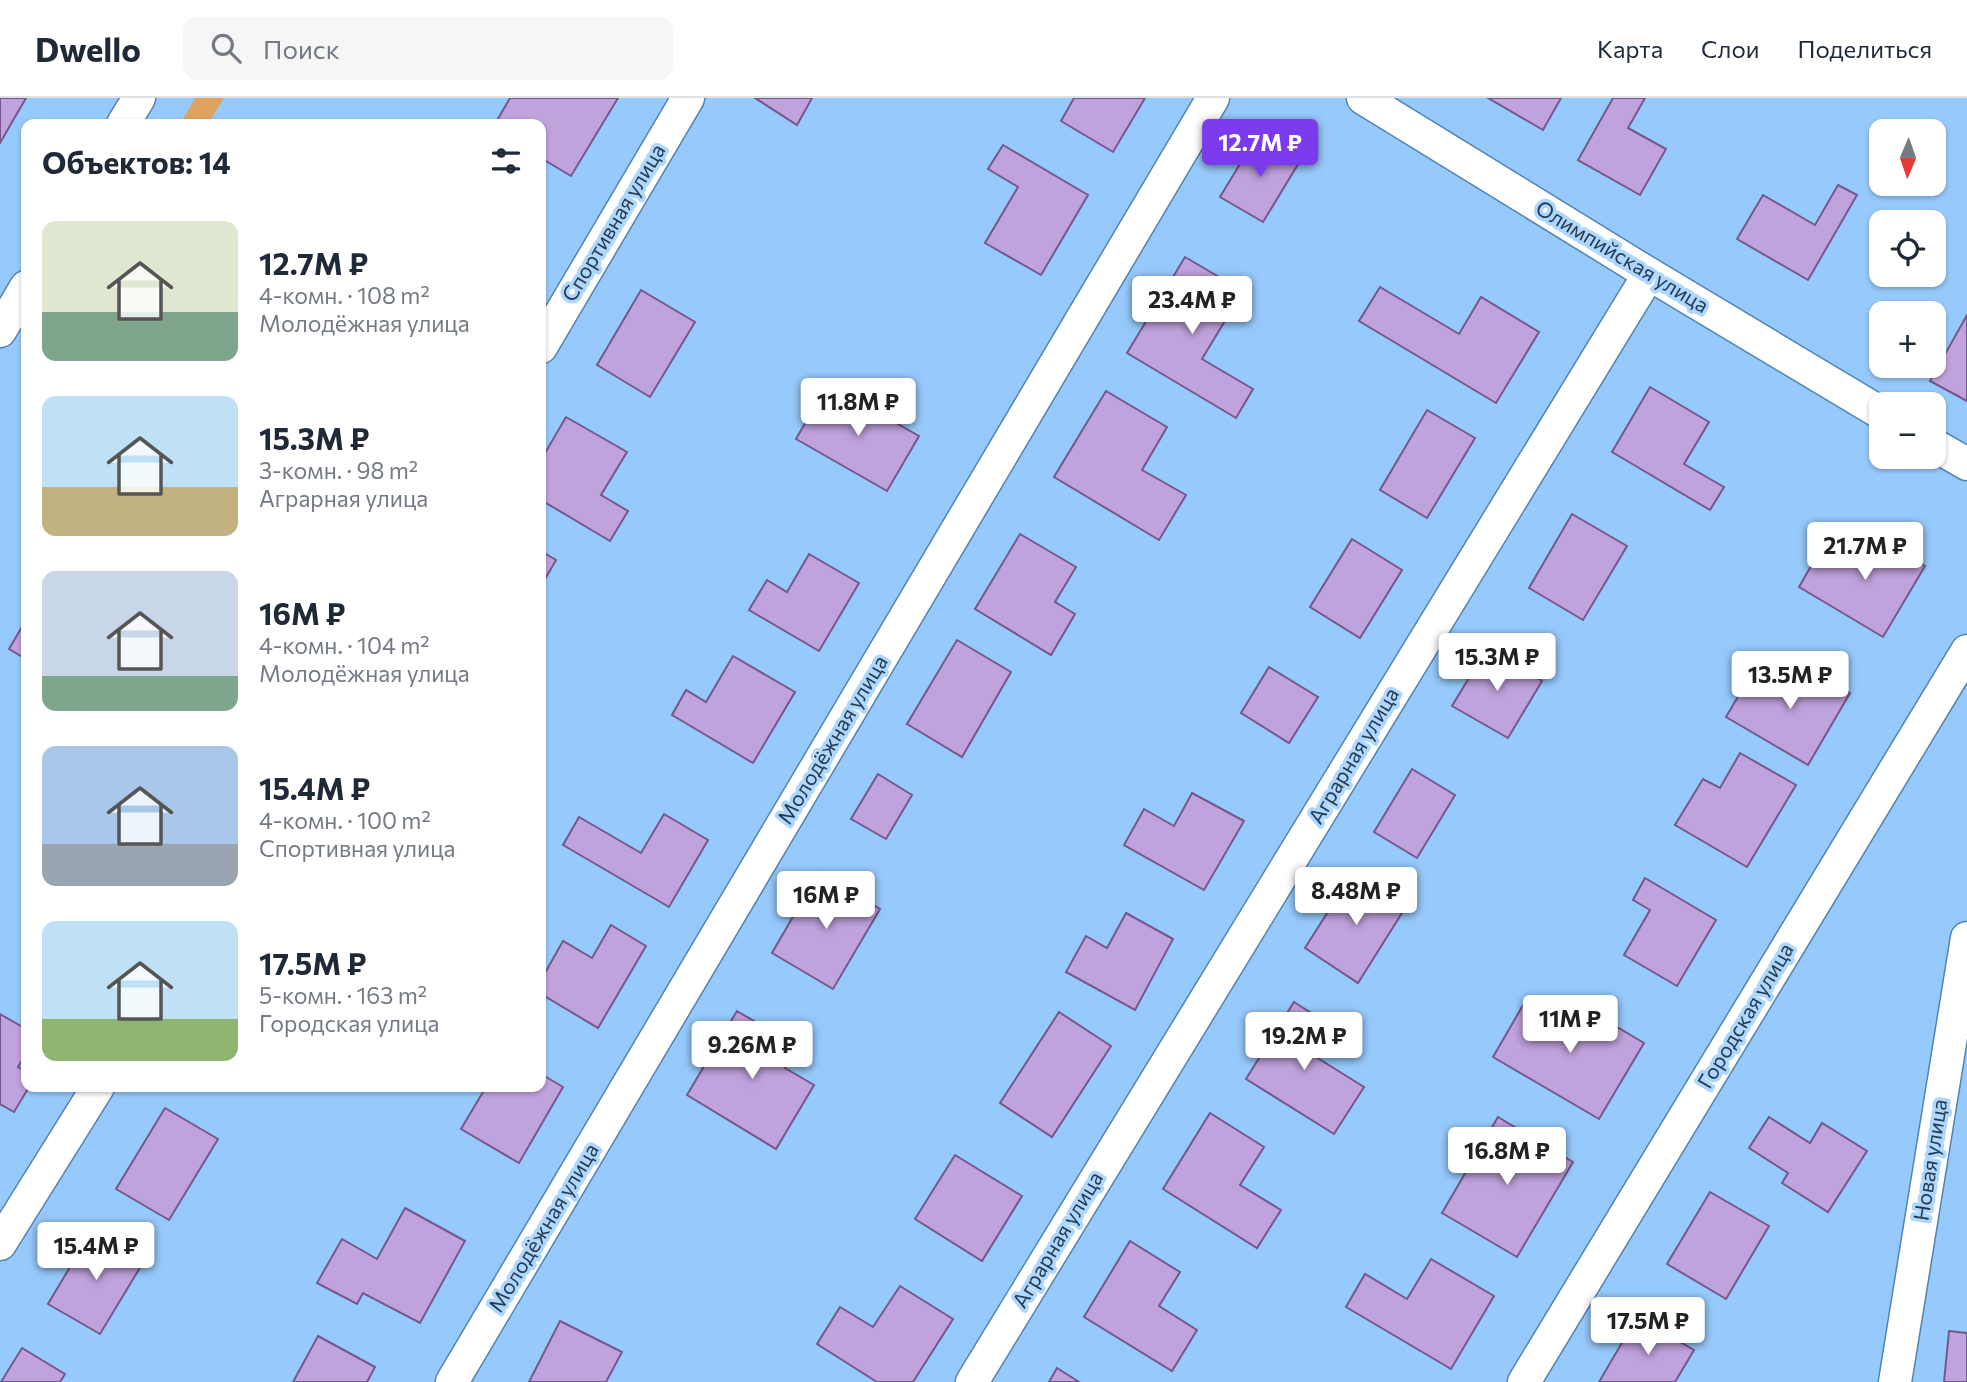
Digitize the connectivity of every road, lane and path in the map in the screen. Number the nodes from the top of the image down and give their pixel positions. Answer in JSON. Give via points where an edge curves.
{"nodes":[{"id":1,"x":139,"y":98,"type":"edge"},
{"id":2,"x":688,"y":98,"type":"edge"},
{"id":3,"x":1213,"y":98,"type":"edge"},
{"id":4,"x":1363,"y":98,"type":"edge"},
{"id":5,"x":126,"y":119,"type":"edge"},
{"id":6,"x":1649,"y":274,"type":"junction"},
{"id":7,"x":21,"y":295,"type":"edge"},
{"id":8,"x":0,"y":331,"type":"edge"},
{"id":9,"x":546,"y":339,"type":"edge"},
{"id":10,"x":1869,"y":406,"type":"edge"},
{"id":11,"x":1946,"y":452,"type":"edge"},
{"id":12,"x":1967,"y":464,"type":"edge"},
{"id":13,"x":1967,"y":651,"type":"edge"},
{"id":14,"x":1967,"y":938,"type":"edge"},
{"id":15,"x":95,"y":1092,"type":"edge"},
{"id":16,"x":0,"y":1244,"type":"edge"},
{"id":17,"x":452,"y":1382,"type":"edge"},
{"id":18,"x":972,"y":1382,"type":"edge"},
{"id":19,"x":1524,"y":1382,"type":"edge"},
{"id":20,"x":1895,"y":1382,"type":"edge"}],
"edges":[{"from":1,"to":5,"type":"street"},
{"from":2,"to":9,"type":"street","name":"Спортивная улица"},
{"from":3,"to":17,"type":"street","name":"Молодёжная улица"},
{"from":4,"to":6,"type":"street","name":"Олимпийская улица"},
{"from":6,"to":10,"type":"street","name":"Олимпийская улица"},
{"from":6,"to":18,"type":"street","name":"Аграрная улица"},
{"from":7,"to":8,"type":"street"},
{"from":11,"to":12,"type":"street"},
{"from":13,"to":19,"type":"street","name":"Городская улица"},
{"from":14,"to":20,"type":"street","name":"Новая улица"},
{"from":15,"to":16,"type":"street"}]}
